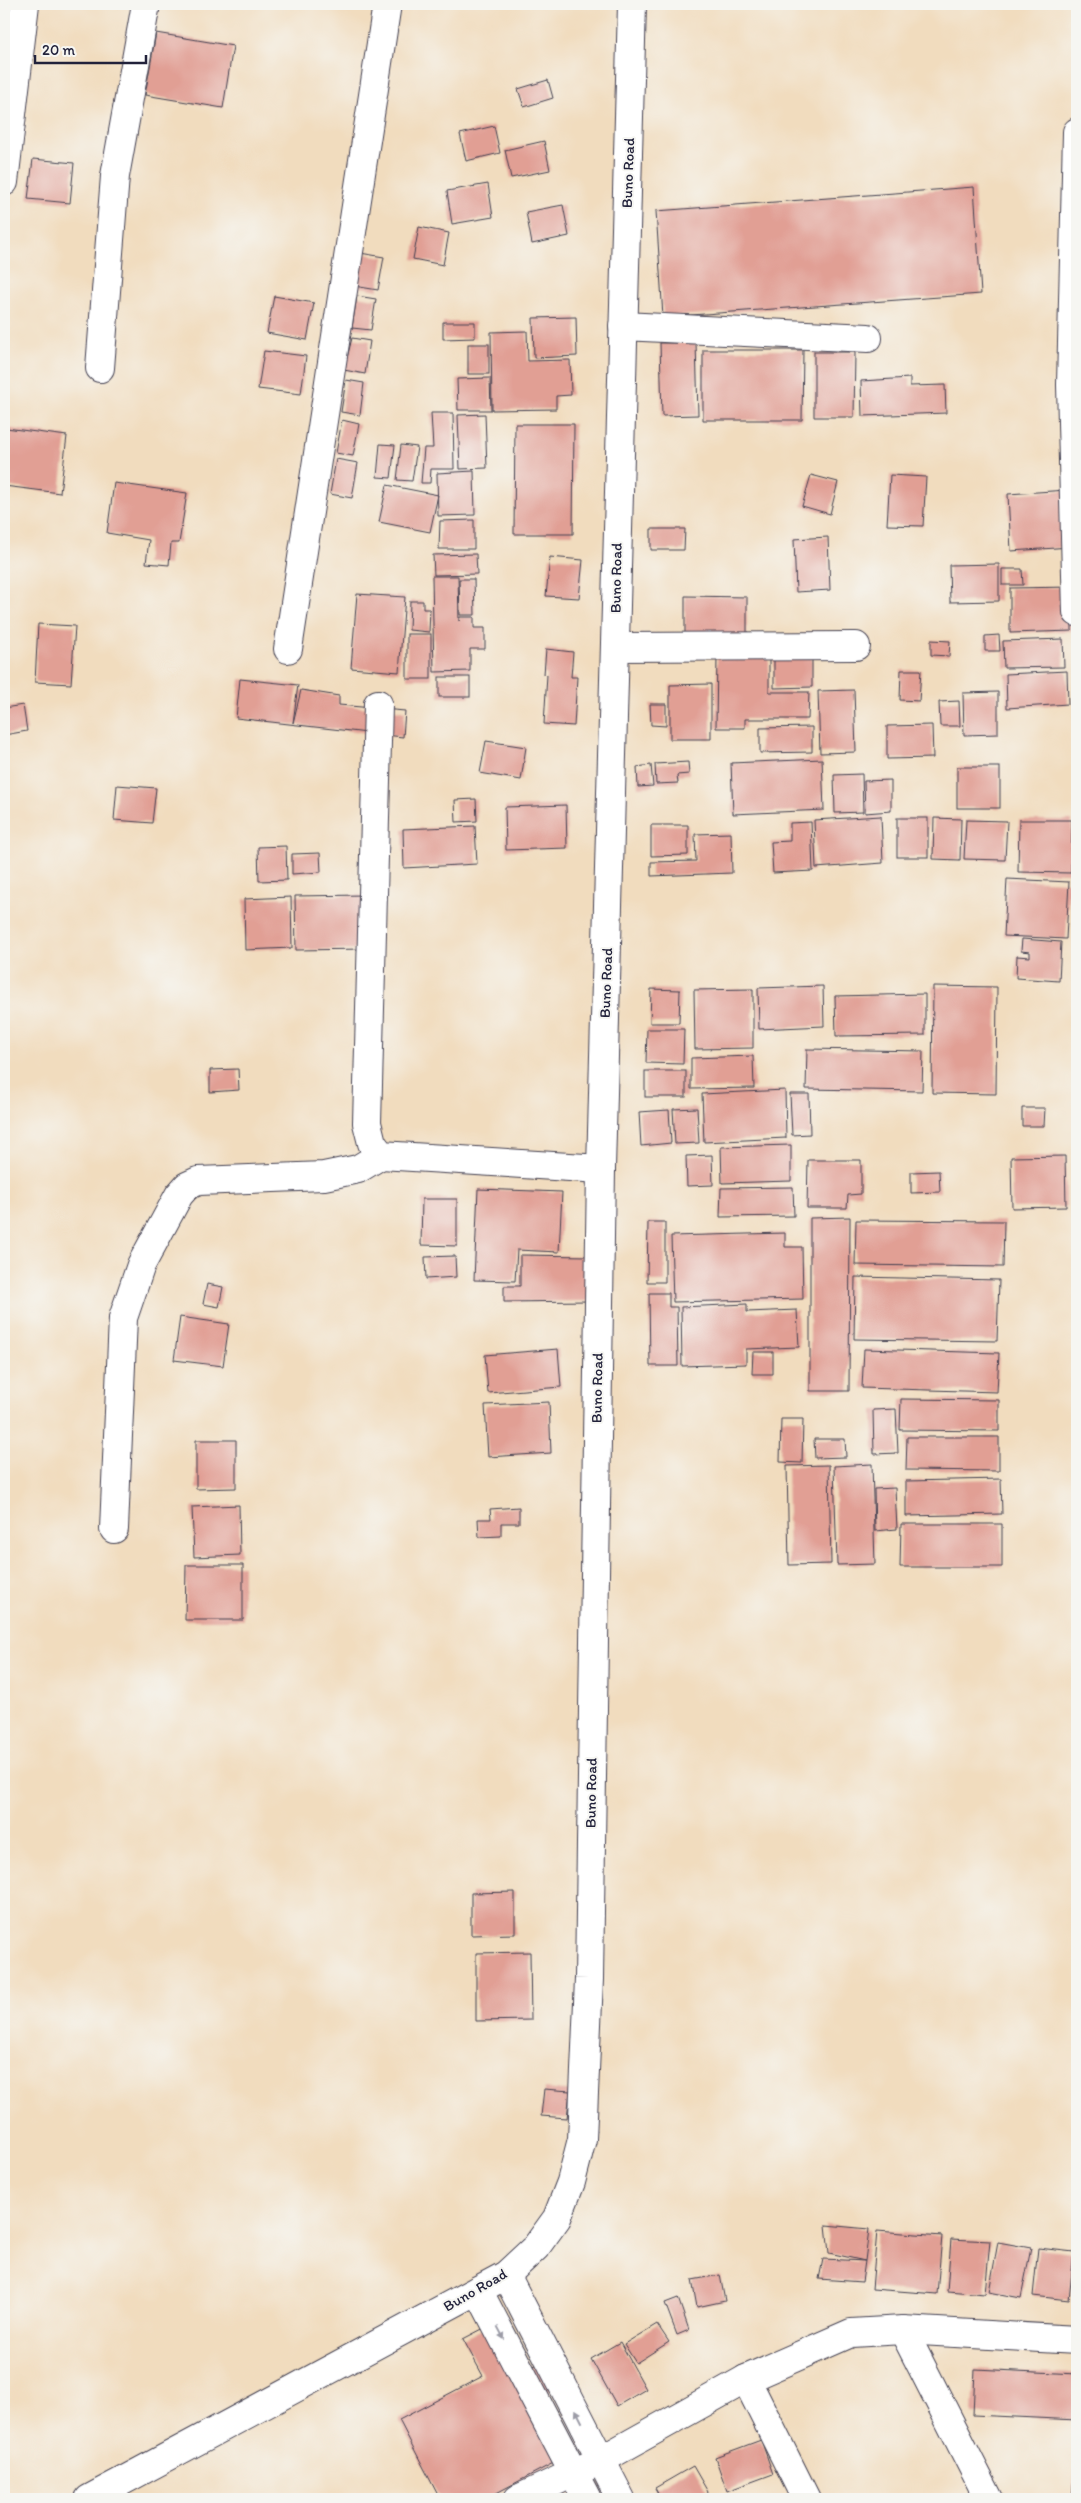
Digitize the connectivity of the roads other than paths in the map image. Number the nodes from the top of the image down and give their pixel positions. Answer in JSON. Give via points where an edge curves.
{"nodes":[{"id":1,"x":25,"y":4,"type":"edge"},
{"id":2,"x":146,"y":4,"type":"edge"},
{"id":3,"x":387,"y":4,"type":"edge"},
{"id":4,"x":632,"y":4,"type":"edge"},
{"id":5,"x":1077,"y":132,"type":"edge"},
{"id":6,"x":4,"y":182,"type":"edge"},
{"id":7,"x":623,"y":326,"type":"junction"},
{"id":8,"x":868,"y":338,"type":"dead end"},
{"id":9,"x":100,"y":368,"type":"dead end"},
{"id":10,"x":1077,"y":612,"type":"edge"},
{"id":11,"x":856,"y":646,"type":"dead end"},
{"id":12,"x":615,"y":647,"type":"junction"},
{"id":13,"x":288,"y":649,"type":"dead end"},
{"id":14,"x":378,"y":704,"type":"dead end"},
{"id":15,"x":380,"y":1155,"type":"junction"},
{"id":16,"x":601,"y":1169,"type":"junction"},
{"id":17,"x":114,"y":1529,"type":"dead end"},
{"id":18,"x":506,"y":2275,"type":"junction"},
{"id":19,"x":478,"y":2290,"type":"junction"},
{"id":20,"x":903,"y":2330,"type":"junction"},
{"id":21,"x":1077,"y":2340,"type":"edge"},
{"id":22,"x":746,"y":2379,"type":"junction"},
{"id":23,"x":601,"y":2460,"type":"junction"},
{"id":24,"x":574,"y":2473,"type":"junction"},
{"id":25,"x":89,"y":2499,"type":"edge"},
{"id":26,"x":518,"y":2499,"type":"edge"},
{"id":27,"x":587,"y":2499,"type":"edge"},
{"id":28,"x":620,"y":2499,"type":"edge"},
{"id":29,"x":806,"y":2499,"type":"edge"},
{"id":30,"x":989,"y":2499,"type":"edge"}],
"edges":[{"from":1,"to":6,"type":"street"},
{"from":2,"to":9,"type":"street","via":[[115,176]]},
{"from":3,"to":13,"type":"street"},
{"from":4,"to":7,"type":"street","name":"Buno Road"},
{"from":5,"to":10,"type":"street","via":[[1071,385]]},
{"from":7,"to":8,"type":"street"},
{"from":7,"to":12,"type":"street","name":"Buno Road"},
{"from":11,"to":12,"type":"street"},
{"from":12,"to":16,"type":"street","name":"Buno Road"},
{"from":14,"to":15,"type":"street","via":[[367,1123],[372,1143]]},
{"from":15,"to":16,"type":"street"},
{"from":15,"to":17,"type":"street","via":[[358,1169],[324,1176],[198,1181],[179,1195],[141,1265],[123,1318]]},
{"from":16,"to":18,"type":"street","name":"Buno Road","via":[[589,1969],[582,2139],[571,2182],[556,2218],[536,2246]]},
{"from":18,"to":19,"type":"street","name":"Buno Road"},
{"from":23,"to":18,"type":"street","one_way":true},
{"from":19,"to":24,"type":"street","one_way":true},
{"from":19,"to":25,"type":"street","name":"Buno Road"},
{"from":20,"to":21,"type":"street"},
{"from":20,"to":22,"type":"street","via":[[851,2333]]},
{"from":20,"to":30,"type":"street"},
{"from":22,"to":23,"type":"street"},
{"from":22,"to":29,"type":"street"},
{"from":23,"to":24,"type":"street"},
{"from":23,"to":28,"type":"street"},
{"from":24,"to":26,"type":"street"},
{"from":24,"to":27,"type":"street"}]}
